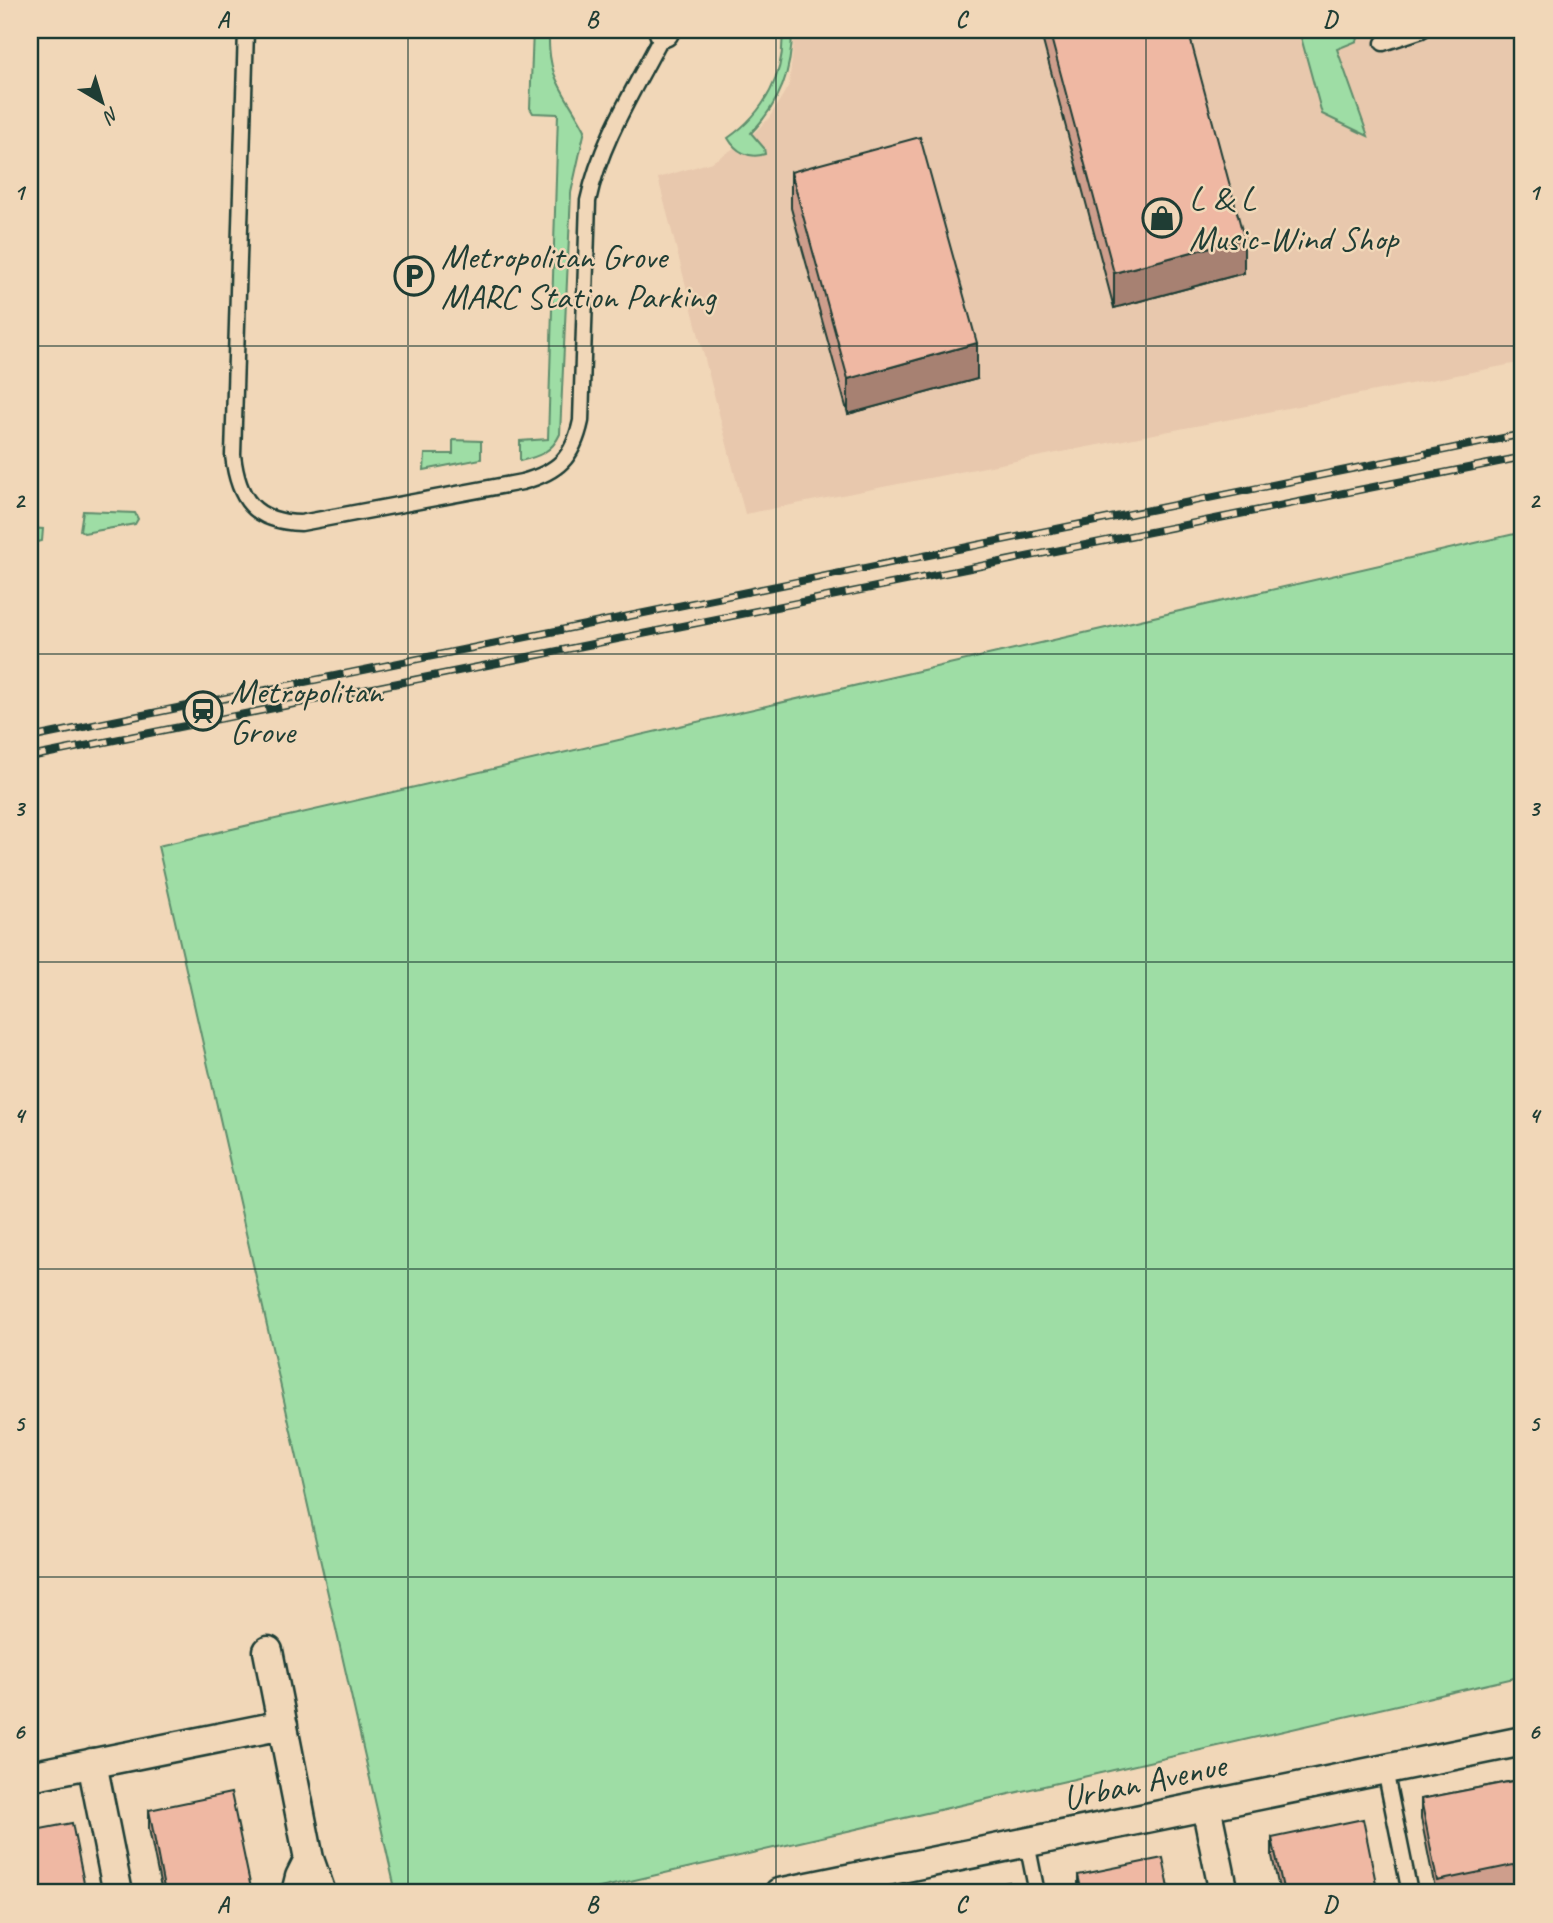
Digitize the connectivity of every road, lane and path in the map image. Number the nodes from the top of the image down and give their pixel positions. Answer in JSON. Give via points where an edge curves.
{"nodes":[{"id":1,"x":246,"y":30,"type":"edge"},
{"id":2,"x":1422,"y":30,"type":"edge"},
{"id":3,"x":664,"y":31,"type":"edge"},
{"id":4,"x":1383,"y":43,"type":"dead end"},
{"id":5,"x":268,"y":1651,"type":"dead end"},
{"id":6,"x":283,"y":1725,"type":"junction"},
{"id":7,"x":1523,"y":1741,"type":"edge"},
{"id":8,"x":92,"y":1763,"type":"junction"},
{"id":9,"x":1385,"y":1770,"type":"junction"},
{"id":10,"x":30,"y":1776,"type":"edge"},
{"id":11,"x":1206,"y":1806,"type":"junction"},
{"id":12,"x":1027,"y":1843,"type":"junction"},
{"id":13,"x":309,"y":1859,"type":"junction"},
{"id":14,"x":118,"y":1893,"type":"edge"},
{"id":15,"x":296,"y":1893,"type":"edge"},
{"id":16,"x":321,"y":1893,"type":"edge"},
{"id":17,"x":779,"y":1893,"type":"edge"},
{"id":18,"x":1037,"y":1893,"type":"edge"},
{"id":19,"x":1224,"y":1893,"type":"edge"},
{"id":20,"x":1410,"y":1893,"type":"edge"}],
"edges":[{"from":1,"to":3,"type":"lane","via":[[233,455],[243,494],[255,510],[283,523],[523,482],[559,466],[570,452],[581,421],[588,201],[594,173]]},
{"from":2,"to":4,"type":"lane"},
{"from":5,"to":6,"type":"street"},
{"from":6,"to":8,"type":"street"},
{"from":6,"to":13,"type":"street"},
{"from":7,"to":9,"type":"street","name":"Urban Avenue"},
{"from":8,"to":10,"type":"street"},
{"from":8,"to":14,"type":"street"},
{"from":9,"to":11,"type":"street","name":"Urban Avenue"},
{"from":9,"to":20,"type":"lane"},
{"from":11,"to":12,"type":"street","name":"Urban Avenue"},
{"from":11,"to":19,"type":"street"},
{"from":12,"to":17,"type":"street","name":"Urban Avenue"},
{"from":12,"to":18,"type":"lane"},
{"from":13,"to":15,"type":"street"},
{"from":13,"to":16,"type":"street"}]}
